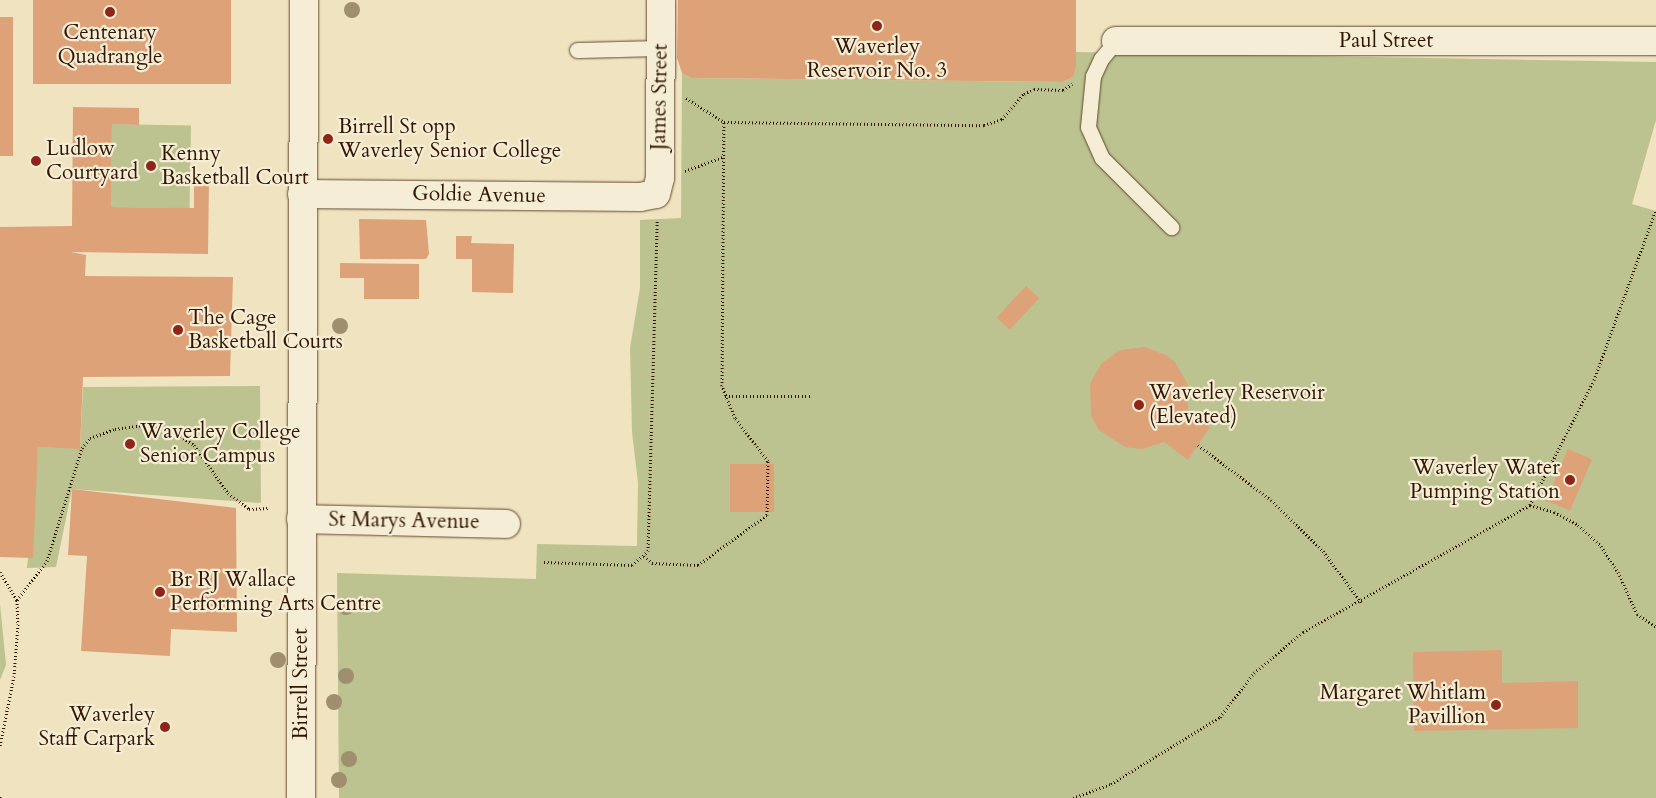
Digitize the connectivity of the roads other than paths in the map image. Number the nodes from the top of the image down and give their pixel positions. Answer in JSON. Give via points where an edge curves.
{"nodes":[{"id":1,"x":304,"y":0,"type":"edge"},
{"id":2,"x":661,"y":0,"type":"edge"},
{"id":3,"x":1656,"y":41,"type":"edge"},
{"id":4,"x":661,"y":48,"type":"junction"},
{"id":5,"x":577,"y":50,"type":"dead end"},
{"id":6,"x":1108,"y":50,"type":"joint"},
{"id":7,"x":302,"y":194,"type":"junction"},
{"id":8,"x":656,"y":207,"type":"joint"},
{"id":9,"x":1171,"y":227,"type":"dead end"},
{"id":10,"x":301,"y":519,"type":"junction"},
{"id":11,"x":506,"y":524,"type":"dead end"},
{"id":12,"x":302,"y":798,"type":"edge"}],
"edges":[{"from":1,"to":7,"type":"street","name":"Birrell Street"},
{"from":2,"to":4,"type":"street","name":"James Street"},
{"from":3,"to":6,"type":"street","name":"Paul Street"},
{"from":4,"to":5,"type":"lane"},
{"from":4,"to":8,"type":"street","name":"James Street","via":[[660,178]]},
{"from":6,"to":9,"type":"lane","via":[[1092,76],[1088,127],[1102,158]]},
{"from":7,"to":8,"type":"street","name":"Goldie Avenue","via":[[640,197]]},
{"from":7,"to":10,"type":"street","name":"Birrell Street"},
{"from":10,"to":11,"type":"street","name":"St Marys Avenue"},
{"from":10,"to":12,"type":"street","name":"Birrell Street"}]}
